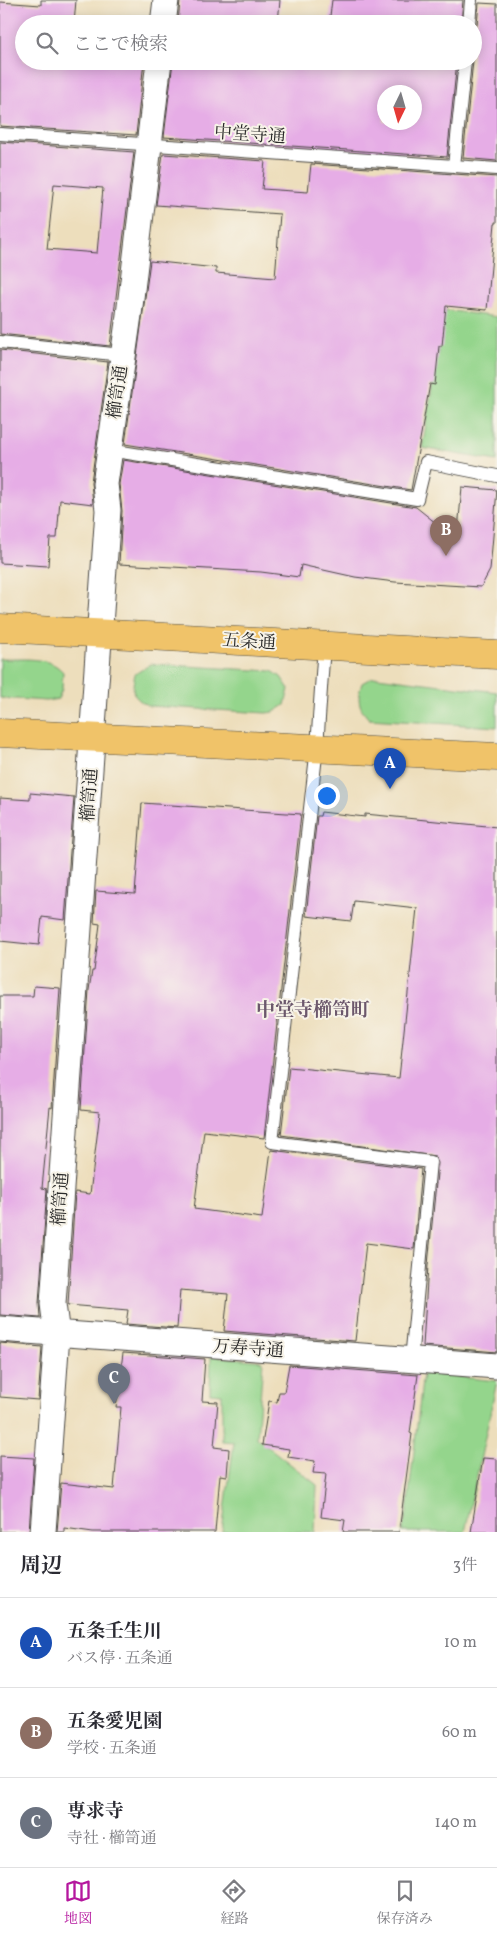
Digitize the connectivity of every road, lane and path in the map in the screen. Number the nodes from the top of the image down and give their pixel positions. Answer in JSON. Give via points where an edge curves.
{"nodes":[{"id":1,"x":166,"y":0,"type":"edge"},
{"id":2,"x":471,"y":0,"type":"edge"},
{"id":3,"x":164,"y":15,"type":"edge"},
{"id":4,"x":470,"y":15,"type":"edge"},
{"id":5,"x":158,"y":70,"type":"edge"},
{"id":6,"x":464,"y":70,"type":"edge"},
{"id":7,"x":0,"y":134,"type":"edge"},
{"id":8,"x":149,"y":145,"type":"junction"},
{"id":9,"x":454,"y":166,"type":"junction"},
{"id":10,"x":497,"y":169,"type":"edge"},
{"id":11,"x":0,"y":342,"type":"edge"},
{"id":12,"x":122,"y":355,"type":"junction"},
{"id":13,"x":109,"y":450,"type":"junction"},
{"id":14,"x":497,"y":476,"type":"edge"},
{"id":15,"x":0,"y":628,"type":"edge"},
{"id":16,"x":100,"y":632,"type":"junction"},
{"id":17,"x":324,"y":645,"type":"junction"},
{"id":18,"x":497,"y":655,"type":"edge"},
{"id":19,"x":0,"y":733,"type":"edge"},
{"id":20,"x":93,"y":737,"type":"junction"},
{"id":21,"x":316,"y":747,"type":"junction"},
{"id":22,"x":497,"y":757,"type":"edge"},
{"id":23,"x":0,"y":1329,"type":"edge"},
{"id":24,"x":56,"y":1335,"type":"junction"},
{"id":25,"x":411,"y":1360,"type":"junction"},
{"id":26,"x":497,"y":1366,"type":"edge"},
{"id":27,"x":43,"y":1532,"type":"edge"}],
"edges":[{"from":1,"to":3,"type":"street"},
{"from":2,"to":4,"type":"lane"},
{"from":5,"to":8,"type":"street","name":"櫛笥通"},
{"from":6,"to":9,"type":"lane"},
{"from":7,"to":8,"type":"lane","name":"中堂寺通"},
{"from":8,"to":9,"type":"lane","name":"中堂寺通"},
{"from":8,"to":12,"type":"street","name":"櫛笥通"},
{"from":9,"to":10,"type":"lane","name":"中堂寺通"},
{"from":11,"to":12,"type":"lane"},
{"from":12,"to":13,"type":"street","name":"櫛笥通"},
{"from":13,"to":14,"type":"lane","via":[[418,499],[426,462]]},
{"from":13,"to":16,"type":"street","name":"櫛笥通"},
{"from":15,"to":16,"type":"highway","name":"五条通"},
{"from":16,"to":17,"type":"highway","name":"五条通"},
{"from":16,"to":20,"type":"street","name":"櫛笥通"},
{"from":17,"to":18,"type":"highway","name":"五条通"},
{"from":17,"to":21,"type":"lane"},
{"from":19,"to":20,"type":"highway"},
{"from":20,"to":21,"type":"highway"},
{"from":20,"to":24,"type":"street","name":"櫛笥通","via":[[52,1304]]},
{"from":21,"to":22,"type":"highway"},
{"from":21,"to":25,"type":"lane","via":[[272,1142],[430,1162]]},
{"from":23,"to":24,"type":"street","name":"万寿寺通"},
{"from":24,"to":25,"type":"street","name":"万寿寺通"},
{"from":24,"to":27,"type":"street","name":"櫛笥通"},
{"from":25,"to":26,"type":"street","name":"万寿寺通"}]}
